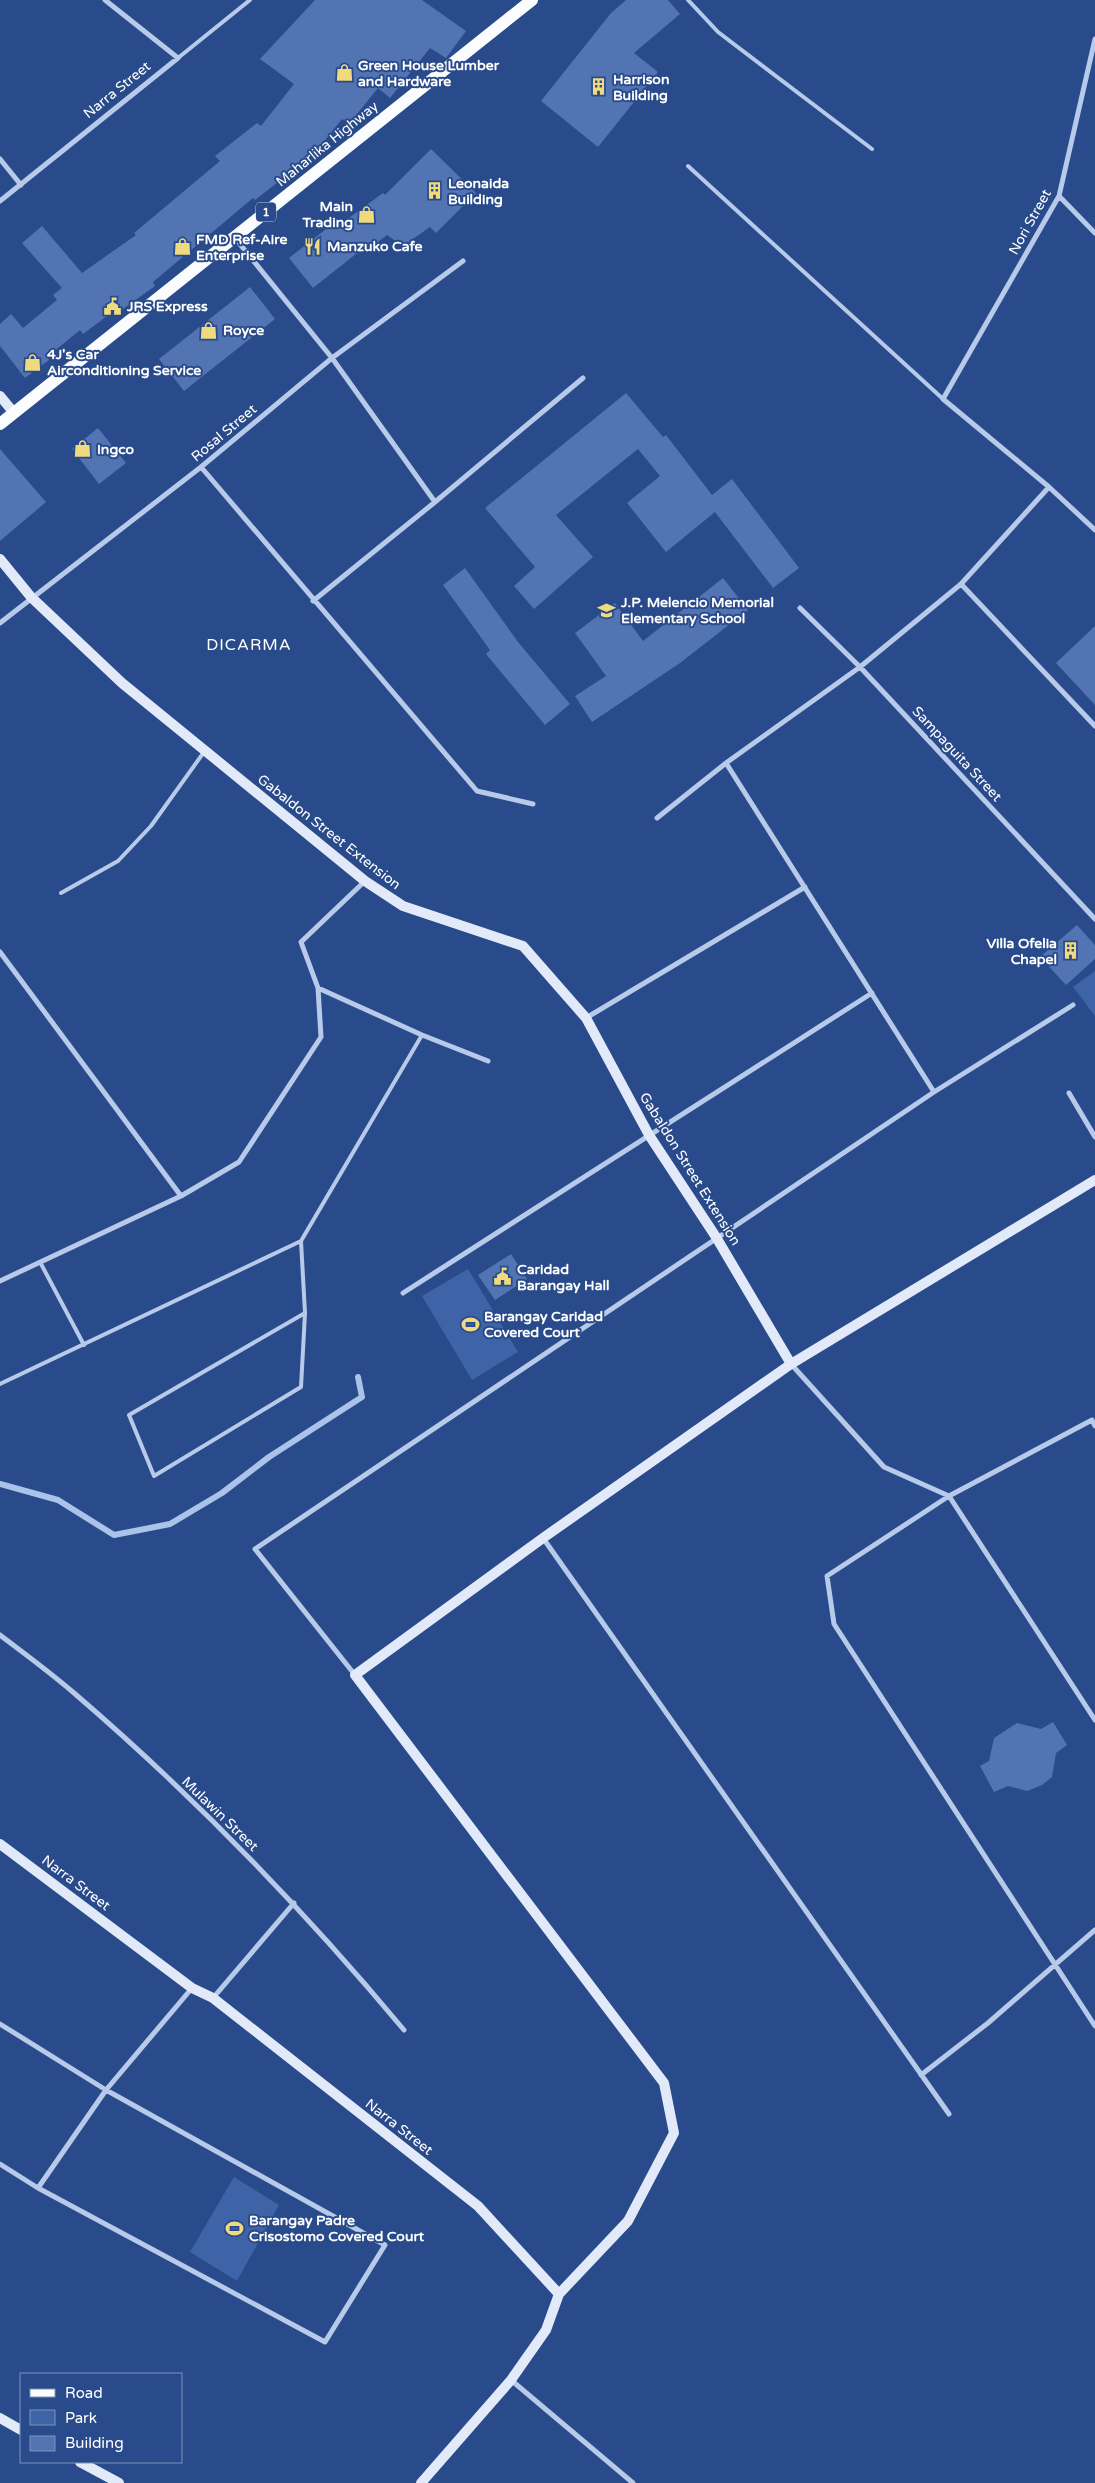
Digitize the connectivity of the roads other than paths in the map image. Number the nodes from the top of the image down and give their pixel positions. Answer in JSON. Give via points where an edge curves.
{"nodes":[{"id":1,"x":105,"y":0,"type":"edge"},
{"id":2,"x":250,"y":0,"type":"edge"},
{"id":3,"x":688,"y":0,"type":"edge"},
{"id":4,"x":530,"y":1,"type":"edge"},
{"id":5,"x":1095,"y":39,"type":"edge"},
{"id":6,"x":178,"y":58,"type":"junction"},
{"id":7,"x":872,"y":149,"type":"dead end"},
{"id":8,"x":0,"y":159,"type":"edge"},
{"id":9,"x":688,"y":166,"type":"dead end"},
{"id":10,"x":21,"y":185,"type":"junction"},
{"id":11,"x":1059,"y":196,"type":"junction"},
{"id":12,"x":0,"y":200,"type":"edge"},
{"id":13,"x":1095,"y":233,"type":"edge"},
{"id":14,"x":234,"y":237,"type":"junction"},
{"id":15,"x":463,"y":261,"type":"dead end"},
{"id":16,"x":332,"y":358,"type":"junction"},
{"id":17,"x":583,"y":378,"type":"dead end"},
{"id":18,"x":0,"y":396,"type":"edge"},
{"id":19,"x":942,"y":399,"type":"junction"},
{"id":20,"x":14,"y":413,"type":"junction"},
{"id":21,"x":0,"y":424,"type":"edge"},
{"id":22,"x":201,"y":467,"type":"junction"},
{"id":23,"x":1049,"y":487,"type":"junction"},
{"id":24,"x":435,"y":502,"type":"junction"},
{"id":25,"x":1095,"y":530,"type":"edge"},
{"id":26,"x":0,"y":559,"type":"edge"},
{"id":27,"x":961,"y":584,"type":"junction"},
{"id":28,"x":31,"y":597,"type":"junction"},
{"id":29,"x":313,"y":600,"type":"junction"},
{"id":30,"x":800,"y":608,"type":"dead end"},
{"id":31,"x":0,"y":623,"type":"edge"},
{"id":32,"x":860,"y":667,"type":"junction"},
{"id":33,"x":1095,"y":726,"type":"edge"},
{"id":34,"x":205,"y":750,"type":"junction"},
{"id":35,"x":726,"y":763,"type":"junction"},
{"id":36,"x":533,"y":804,"type":"dead end"},
{"id":37,"x":657,"y":818,"type":"dead end"},
{"id":38,"x":365,"y":881,"type":"junction"},
{"id":39,"x":805,"y":887,"type":"junction"},
{"id":40,"x":61,"y":893,"type":"dead end"},
{"id":41,"x":1095,"y":919,"type":"edge"},
{"id":42,"x":0,"y":952,"type":"edge"},
{"id":43,"x":318,"y":988,"type":"junction"},
{"id":44,"x":872,"y":993,"type":"junction"},
{"id":45,"x":1073,"y":1004,"type":"dead end"},
{"id":46,"x":586,"y":1018,"type":"junction"},
{"id":47,"x":422,"y":1035,"type":"junction"},
{"id":48,"x":488,"y":1060,"type":"dead end"},
{"id":49,"x":934,"y":1092,"type":"junction"},
{"id":50,"x":1069,"y":1093,"type":"dead end"},
{"id":51,"x":649,"y":1135,"type":"junction"},
{"id":52,"x":1095,"y":1137,"type":"edge"},
{"id":53,"x":1095,"y":1180,"type":"edge"},
{"id":54,"x":180,"y":1196,"type":"junction"},
{"id":55,"x":716,"y":1237,"type":"junction"},
{"id":56,"x":301,"y":1241,"type":"junction"},
{"id":57,"x":40,"y":1262,"type":"junction"},
{"id":58,"x":0,"y":1281,"type":"edge"},
{"id":59,"x":403,"y":1293,"type":"dead end"},
{"id":60,"x":305,"y":1313,"type":"junction"},
{"id":61,"x":84,"y":1345,"type":"junction"},
{"id":62,"x":791,"y":1364,"type":"junction"},
{"id":63,"x":0,"y":1384,"type":"edge"},
{"id":64,"x":1095,"y":1426,"type":"edge"},
{"id":65,"x":949,"y":1496,"type":"junction"},
{"id":66,"x":543,"y":1538,"type":"junction"},
{"id":67,"x":0,"y":1635,"type":"edge"},
{"id":68,"x":355,"y":1675,"type":"junction"},
{"id":69,"x":1095,"y":1720,"type":"edge"},
{"id":70,"x":0,"y":1844,"type":"edge"},
{"id":71,"x":294,"y":1903,"type":"junction"},
{"id":72,"x":1095,"y":1930,"type":"edge"},
{"id":73,"x":1056,"y":1966,"type":"junction"},
{"id":74,"x":192,"y":1988,"type":"junction"},
{"id":75,"x":213,"y":1998,"type":"junction"},
{"id":76,"x":0,"y":2024,"type":"edge"},
{"id":77,"x":1095,"y":2026,"type":"edge"},
{"id":78,"x":404,"y":2030,"type":"dead end"},
{"id":79,"x":921,"y":2075,"type":"junction"},
{"id":80,"x":106,"y":2090,"type":"junction"},
{"id":81,"x":949,"y":2114,"type":"dead end"},
{"id":82,"x":0,"y":2164,"type":"edge"},
{"id":83,"x":38,"y":2188,"type":"junction"},
{"id":84,"x":559,"y":2294,"type":"junction"},
{"id":85,"x":511,"y":2380,"type":"junction"},
{"id":86,"x":0,"y":2418,"type":"edge"},
{"id":87,"x":20,"y":2429,"type":"edge"},
{"id":88,"x":82,"y":2463,"type":"edge"},
{"id":89,"x":118,"y":2483,"type":"edge"},
{"id":90,"x":421,"y":2483,"type":"edge"},
{"id":91,"x":633,"y":2483,"type":"edge"}],
"edges":[{"from":1,"to":6,"type":"street"},
{"from":2,"to":6,"type":"lane","name":"Narra Street"},
{"from":3,"to":7,"type":"lane","via":[[718,32]]},
{"from":4,"to":14,"type":"main road","name":"Maharlika Highway","number":"1"},
{"from":5,"to":11,"type":"street","name":"Nori Street"},
{"from":6,"to":10,"type":"street","name":"Narra Street"},
{"from":8,"to":10,"type":"street"},
{"from":9,"to":19,"type":"lane"},
{"from":10,"to":12,"type":"street","name":"Narra Street"},
{"from":11,"to":13,"type":"street"},
{"from":11,"to":19,"type":"street","name":"Nori Street"},
{"from":14,"to":16,"type":"street"},
{"from":14,"to":20,"type":"main road","name":"Maharlika Highway","number":"1"},
{"from":15,"to":16,"type":"street","name":"Rosal Street"},
{"from":16,"to":22,"type":"street","name":"Rosal Street"},
{"from":16,"to":24,"type":"street"},
{"from":17,"to":24,"type":"street"},
{"from":18,"to":20,"type":"street"},
{"from":19,"to":23,"type":"street"},
{"from":20,"to":21,"type":"main road","name":"Maharlika Highway","number":"1"},
{"from":22,"to":28,"type":"street","name":"Rosal Street"},
{"from":22,"to":29,"type":"street"},
{"from":23,"to":25,"type":"street"},
{"from":23,"to":27,"type":"street"},
{"from":24,"to":29,"type":"street"},
{"from":26,"to":28,"type":"street","name":"Gabaldon Street Extension"},
{"from":27,"to":32,"type":"street"},
{"from":27,"to":33,"type":"street"},
{"from":28,"to":31,"type":"street","name":"Rosal Street"},
{"from":28,"to":34,"type":"street","name":"Gabaldon Street Extension","via":[[122,682]]},
{"from":29,"to":36,"type":"street","via":[[477,791]]},
{"from":30,"to":32,"type":"street","name":"Sampaguita Street"},
{"from":32,"to":35,"type":"street"},
{"from":32,"to":41,"type":"street","name":"Sampaguita Street"},
{"from":34,"to":38,"type":"street","name":"Gabaldon Street Extension"},
{"from":34,"to":40,"type":"lane","via":[[151,826],[118,861]]},
{"from":35,"to":37,"type":"street"},
{"from":35,"to":39,"type":"street"},
{"from":38,"to":43,"type":"street","via":[[301,942]]},
{"from":38,"to":46,"type":"street","name":"Gabaldon Street Extension","via":[[403,906],[523,946]]},
{"from":39,"to":44,"type":"street"},
{"from":39,"to":46,"type":"street"},
{"from":42,"to":54,"type":"street"},
{"from":43,"to":47,"type":"street"},
{"from":43,"to":54,"type":"street","via":[[321,1037],[284,1097],[239,1162]]},
{"from":44,"to":49,"type":"street"},
{"from":44,"to":51,"type":"street"},
{"from":45,"to":49,"type":"street"},
{"from":46,"to":51,"type":"street","name":"Gabaldon Street Extension"},
{"from":47,"to":48,"type":"street"},
{"from":47,"to":56,"type":"lane"},
{"from":49,"to":55,"type":"street"},
{"from":50,"to":52,"type":"street"},
{"from":51,"to":55,"type":"street","name":"Gabaldon Street Extension"},
{"from":51,"to":59,"type":"street"},
{"from":53,"to":62,"type":"street"},
{"from":54,"to":57,"type":"street"},
{"from":55,"to":62,"type":"street","name":"Gabaldon Street Extension"},
{"from":55,"to":68,"type":"street","via":[[255,1549]]},
{"from":56,"to":60,"type":"lane"},
{"from":56,"to":61,"type":"lane"},
{"from":57,"to":58,"type":"street"},
{"from":57,"to":61,"type":"lane"},
{"from":60,"to":60,"type":"lane","via":[[301,1387],[154,1476],[130,1415]]},
{"from":61,"to":63,"type":"lane"},
{"from":62,"to":65,"type":"street","via":[[884,1467]]},
{"from":62,"to":66,"type":"street"},
{"from":64,"to":65,"type":"street","via":[[1092,1420]]},
{"from":65,"to":69,"type":"street"},
{"from":65,"to":73,"type":"street","via":[[827,1576],[834,1624]]},
{"from":66,"to":68,"type":"street"},
{"from":66,"to":79,"type":"street"},
{"from":67,"to":71,"type":"street","name":"Mulawin Street","via":[[74,1692],[207,1814]]},
{"from":68,"to":84,"type":"street","via":[[664,2083],[674,2133],[628,2221]]},
{"from":70,"to":74,"type":"street","name":"Narra Street"},
{"from":71,"to":75,"type":"street"},
{"from":71,"to":78,"type":"street","name":"Mulawin Street"},
{"from":72,"to":73,"type":"street"},
{"from":73,"to":77,"type":"street"},
{"from":73,"to":79,"type":"street"},
{"from":74,"to":75,"type":"street","name":"Narra Street"},
{"from":74,"to":80,"type":"street"},
{"from":75,"to":84,"type":"street","name":"Narra Street","via":[[478,2206]]},
{"from":76,"to":80,"type":"street"},
{"from":79,"to":81,"type":"street"},
{"from":80,"to":83,"type":"street"},
{"from":80,"to":83,"type":"street","via":[[385,2245],[325,2342]]},
{"from":82,"to":83,"type":"street"},
{"from":84,"to":85,"type":"street","via":[[546,2330]]},
{"from":85,"to":90,"type":"street"},
{"from":85,"to":91,"type":"street"},
{"from":86,"to":87,"type":"street"},
{"from":88,"to":89,"type":"street"}]}
